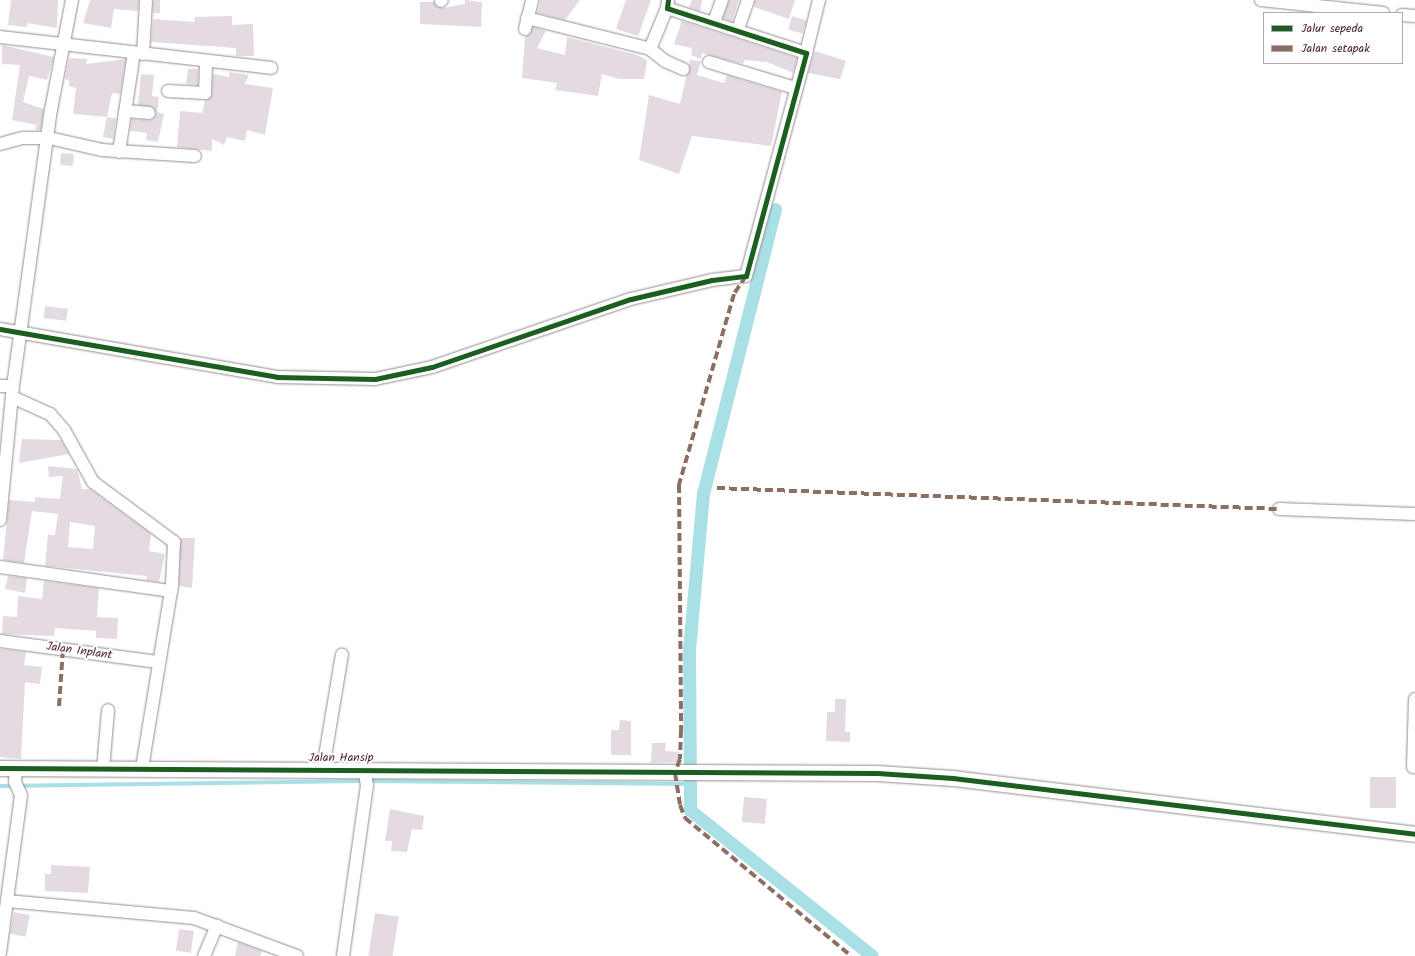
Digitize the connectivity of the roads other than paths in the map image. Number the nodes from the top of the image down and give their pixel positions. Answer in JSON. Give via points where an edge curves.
{"nodes":[{"id":1,"x":72,"y":0,"type":"edge"},
{"id":2,"x":532,"y":0,"type":"edge"},
{"id":3,"x":722,"y":0,"type":"edge"},
{"id":4,"x":748,"y":0,"type":"edge"},
{"id":5,"x":819,"y":0,"type":"edge"},
{"id":6,"x":1261,"y":0,"type":"edge"},
{"id":7,"x":146,"y":2,"type":"dead end"},
{"id":8,"x":667,"y":4,"type":"edge"},
{"id":9,"x":1374,"y":12,"type":"edge"},
{"id":10,"x":1403,"y":15,"type":"edge"},
{"id":11,"x":1415,"y":16,"type":"edge"},
{"id":12,"x":714,"y":22,"type":"junction"},
{"id":13,"x":738,"y":29,"type":"junction"},
{"id":14,"x":0,"y":37,"type":"edge"},
{"id":15,"x":64,"y":45,"type":"junction"},
{"id":16,"x":650,"y":49,"type":"junction"},
{"id":17,"x":806,"y":52,"type":"junction"},
{"id":18,"x":139,"y":53,"type":"junction"},
{"id":19,"x":206,"y":61,"type":"junction"},
{"id":20,"x":709,"y":62,"type":"dead end"},
{"id":21,"x":271,"y":68,"type":"dead end"},
{"id":22,"x":683,"y":69,"type":"dead end"},
{"id":23,"x":795,"y":88,"type":"junction"},
{"id":24,"x":168,"y":91,"type":"dead end"},
{"id":25,"x":126,"y":111,"type":"junction"},
{"id":26,"x":149,"y":113,"type":"dead end"},
{"id":27,"x":49,"y":138,"type":"junction"},
{"id":28,"x":0,"y":144,"type":"edge"},
{"id":29,"x":119,"y":152,"type":"junction"},
{"id":30,"x":195,"y":156,"type":"dead end"},
{"id":31,"x":0,"y":329,"type":"edge"},
{"id":32,"x":21,"y":334,"type":"junction"},
{"id":33,"x":0,"y":386,"type":"edge"},
{"id":34,"x":12,"y":392,"type":"junction"},
{"id":35,"x":1279,"y":509,"type":"dead end"},
{"id":36,"x":1415,"y":514,"type":"edge"},
{"id":37,"x":0,"y":520,"type":"edge"},
{"id":38,"x":0,"y":567,"type":"edge"},
{"id":39,"x":171,"y":591,"type":"junction"},
{"id":40,"x":0,"y":641,"type":"edge"},
{"id":41,"x":342,"y":655,"type":"dead end"},
{"id":42,"x":158,"y":662,"type":"junction"},
{"id":43,"x":1415,"y":698,"type":"edge"},
{"id":44,"x":108,"y":710,"type":"dead end"},
{"id":45,"x":1413,"y":767,"type":"dead end"},
{"id":46,"x":0,"y":768,"type":"edge"},
{"id":47,"x":323,"y":768,"type":"junction"},
{"id":48,"x":142,"y":769,"type":"junction"},
{"id":49,"x":103,"y":770,"type":"junction"},
{"id":50,"x":16,"y":776,"type":"junction"},
{"id":51,"x":365,"y":776,"type":"junction"},
{"id":52,"x":1415,"y":834,"type":"edge"},
{"id":53,"x":6,"y":893,"type":"edge"},
{"id":54,"x":217,"y":926,"type":"junction"},
{"id":55,"x":0,"y":953,"type":"edge"},
{"id":56,"x":204,"y":956,"type":"edge"},
{"id":57,"x":297,"y":956,"type":"edge"},
{"id":58,"x":343,"y":956,"type":"edge"}],
"edges":[{"from":1,"to":15,"type":"street"},
{"from":2,"to":16,"type":"street","via":[[526,24]]},
{"from":3,"to":12,"type":"street"},
{"from":4,"to":13,"type":"street"},
{"from":5,"to":17,"type":"street"},
{"from":6,"to":9,"type":"street"},
{"from":7,"to":18,"type":"street"},
{"from":8,"to":12,"type":"street"},
{"from":8,"to":16,"type":"street"},
{"from":10,"to":11,"type":"street"},
{"from":12,"to":13,"type":"street","via":[[721,28]]},
{"from":13,"to":17,"type":"street"},
{"from":14,"to":15,"type":"street"},
{"from":15,"to":18,"type":"street"},
{"from":15,"to":27,"type":"street"},
{"from":16,"to":22,"type":"street","via":[[665,62]]},
{"from":17,"to":23,"type":"street"},
{"from":18,"to":19,"type":"street"},
{"from":18,"to":25,"type":"street"},
{"from":19,"to":21,"type":"street"},
{"from":19,"to":24,"type":"street","via":[[205,93]]},
{"from":20,"to":23,"type":"street"},
{"from":23,"to":32,"type":"street","via":[[746,276],[712,280],[631,299],[432,368],[375,379],[278,377]]},
{"from":25,"to":26,"type":"street"},
{"from":25,"to":29,"type":"street"},
{"from":27,"to":28,"type":"street","via":[[23,138]]},
{"from":27,"to":29,"type":"street"},
{"from":27,"to":32,"type":"street"},
{"from":29,"to":30,"type":"street"},
{"from":31,"to":32,"type":"street"},
{"from":32,"to":34,"type":"street"},
{"from":33,"to":34,"type":"street"},
{"from":34,"to":37,"type":"street"},
{"from":34,"to":39,"type":"street","via":[[50,414],[64,430],[93,482],[173,540]]},
{"from":35,"to":36,"type":"street"},
{"from":38,"to":39,"type":"street"},
{"from":39,"to":42,"type":"street"},
{"from":40,"to":42,"type":"street","name":"Jalan Inplant"},
{"from":41,"to":47,"type":"street"},
{"from":42,"to":48,"type":"street"},
{"from":43,"to":45,"type":"street"},
{"from":44,"to":49,"type":"street"},
{"from":46,"to":50,"type":"street","name":"Jalan Hansip"},
{"from":47,"to":48,"type":"street","name":"Jalan Hansip"},
{"from":47,"to":51,"type":"street","name":"Jalan Hansip"},
{"from":48,"to":49,"type":"street","name":"Jalan Hansip"},
{"from":49,"to":50,"type":"street","name":"Jalan Hansip"},
{"from":50,"to":53,"type":"street","via":[[21,795]]},
{"from":51,"to":52,"type":"street","name":"Jalan Hansip","via":[[704,772],[877,773],[953,778]]},
{"from":51,"to":58,"type":"street"},
{"from":53,"to":54,"type":"street","via":[[194,918]]},
{"from":53,"to":55,"type":"street"},
{"from":54,"to":56,"type":"street"},
{"from":54,"to":57,"type":"street"}]}
